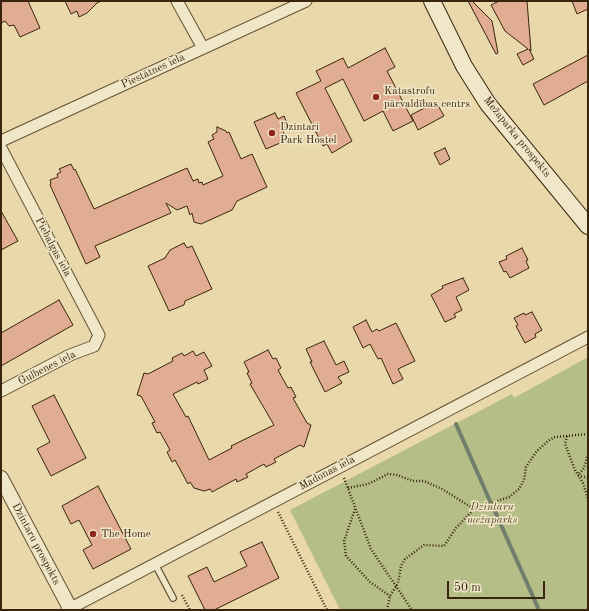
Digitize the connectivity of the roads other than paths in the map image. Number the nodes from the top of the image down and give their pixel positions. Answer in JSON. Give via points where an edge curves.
{"nodes":[{"id":1,"x":177,"y":1,"type":"edge"},
{"id":2,"x":306,"y":1,"type":"edge"},
{"id":3,"x":432,"y":1,"type":"edge"},
{"id":4,"x":203,"y":48,"type":"junction"},
{"id":5,"x":1,"y":141,"type":"edge"},
{"id":6,"x":1,"y":148,"type":"edge"},
{"id":7,"x":588,"y":226,"type":"edge"},
{"id":8,"x":588,"y":337,"type":"edge"},
{"id":9,"x":94,"y":346,"type":"joint"},
{"id":10,"x":1,"y":391,"type":"edge"},
{"id":11,"x":1,"y":478,"type":"edge"},
{"id":12,"x":155,"y":564,"type":"junction"},
{"id":13,"x":173,"y":598,"type":"dead end"},
{"id":14,"x":69,"y":610,"type":"edge"}],
"edges":[{"from":1,"to":4,"type":"street"},
{"from":2,"to":4,"type":"street","name":"Piestātnes iela"},
{"from":3,"to":7,"type":"main road","name":"Mežaparka prospekts","via":[[464,66],[488,104]]},
{"from":4,"to":5,"type":"street","name":"Piestātnes iela"},
{"from":6,"to":9,"type":"street","name":"Piebalgas iela","via":[[99,335]]},
{"from":8,"to":12,"type":"street","name":"Madonas iela"},
{"from":9,"to":10,"type":"street","name":"Gulbenes iela"},
{"from":11,"to":14,"type":"street","name":"Dzintaru prospekts"},
{"from":12,"to":13,"type":"lane"},
{"from":12,"to":14,"type":"street","name":"Madonas iela"}]}
